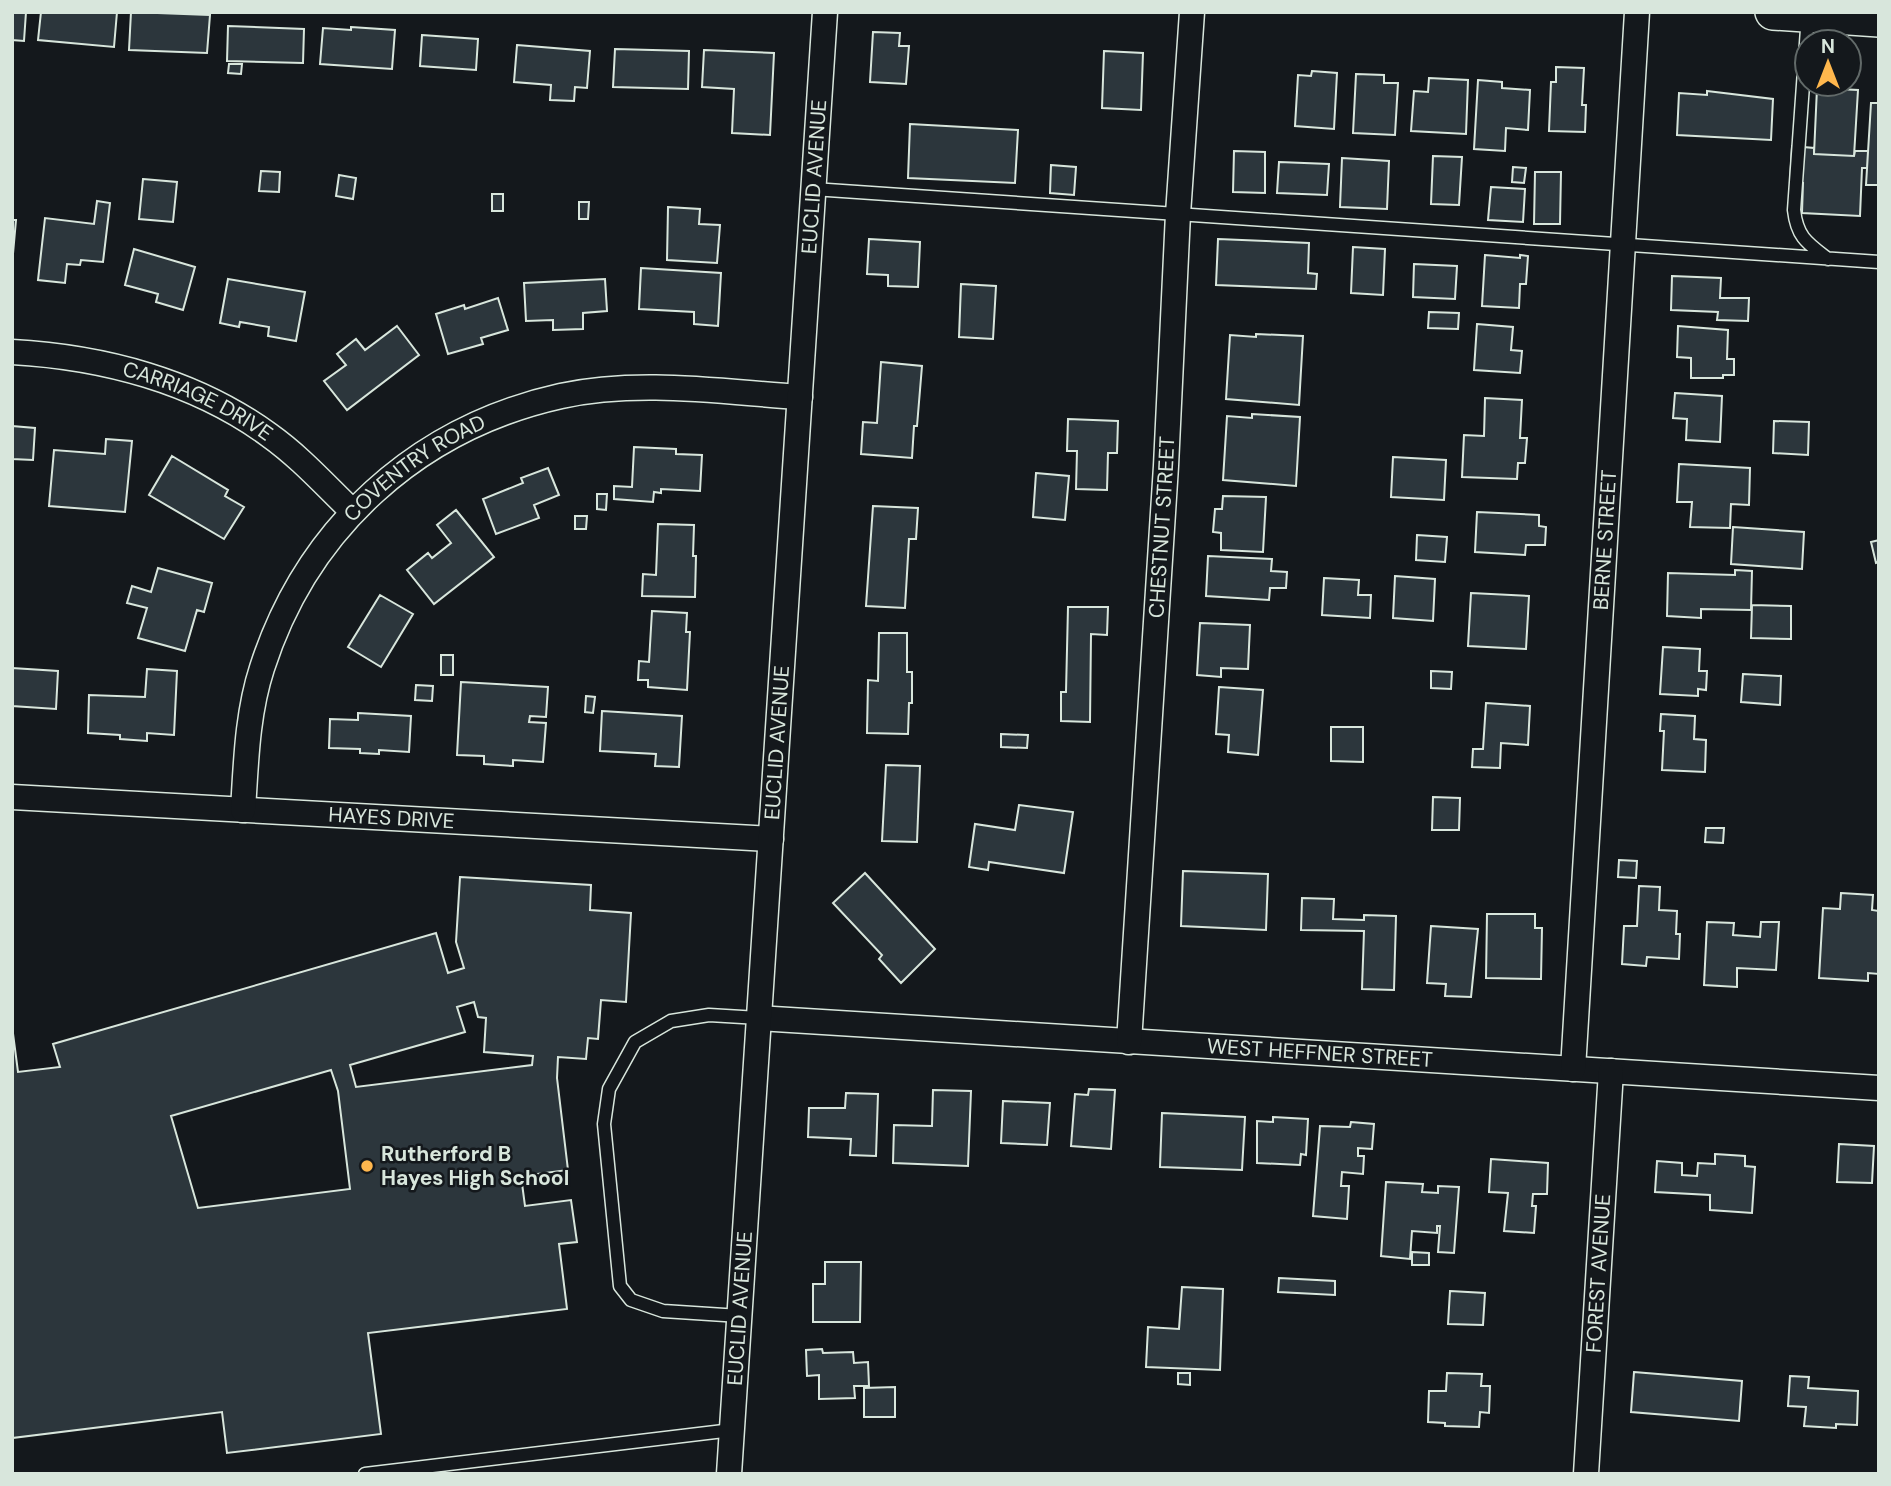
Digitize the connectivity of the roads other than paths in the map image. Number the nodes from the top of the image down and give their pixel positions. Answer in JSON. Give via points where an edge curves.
{"nodes":[{"id":1,"x":825,"y":12,"type":"edge"},
{"id":2,"x":1192,"y":12,"type":"edge"},
{"id":3,"x":1637,"y":12,"type":"edge"},
{"id":4,"x":1773,"y":12,"type":"edge"},
{"id":5,"x":1808,"y":14,"type":"junction"},
{"id":6,"x":1879,"y":19,"type":"edge"},
{"id":7,"x":813,"y":189,"type":"junction"},
{"id":8,"x":1178,"y":214,"type":"junction"},
{"id":9,"x":1622,"y":245,"type":"junction"},
{"id":10,"x":1828,"y":259,"type":"junction"},
{"id":11,"x":1879,"y":262,"type":"edge"},
{"id":12,"x":12,"y":352,"type":"edge"},
{"id":13,"x":800,"y":397,"type":"junction"},
{"id":14,"x":352,"y":511,"type":"junction"},
{"id":15,"x":12,"y":797,"type":"edge"},
{"id":16,"x":243,"y":810,"type":"junction"},
{"id":17,"x":771,"y":839,"type":"junction"},
{"id":18,"x":759,"y":1018,"type":"junction"},
{"id":19,"x":1129,"y":1042,"type":"junction"},
{"id":20,"x":1573,"y":1069,"type":"junction"},
{"id":21,"x":1612,"y":1071,"type":"junction"},
{"id":22,"x":1879,"y":1088,"type":"edge"},
{"id":23,"x":740,"y":1316,"type":"junction"},
{"id":24,"x":732,"y":1430,"type":"junction"},
{"id":25,"x":365,"y":1474,"type":"edge"},
{"id":26,"x":729,"y":1474,"type":"edge"},
{"id":27,"x":1586,"y":1474,"type":"edge"}],
"edges":[{"from":1,"to":7,"type":"street","name":"EUCLID AVENUE"},
{"from":2,"to":8,"type":"street","name":"CHESTNUT STREET"},
{"from":3,"to":9,"type":"street","name":"BERNE STREET"},
{"from":4,"to":5,"type":"street"},
{"from":5,"to":6,"type":"street"},
{"from":5,"to":10,"type":"lane","via":[[1794,210],[1800,234]]},
{"from":7,"to":8,"type":"lane"},
{"from":7,"to":13,"type":"street","name":"EUCLID AVENUE"},
{"from":8,"to":9,"type":"lane"},
{"from":8,"to":19,"type":"street","name":"CHESTNUT STREET"},
{"from":9,"to":10,"type":"lane"},
{"from":9,"to":20,"type":"street","name":"BERNE STREET"},
{"from":10,"to":11,"type":"lane"},
{"from":12,"to":14,"type":"street","name":"CARRIAGE DRIVE","via":[[86,359],[195,392],[269,435]]},
{"from":13,"to":14,"type":"street","name":"COVENTRY ROAD","via":[[632,388],[562,396],[496,415],[445,440]]},
{"from":13,"to":17,"type":"street","name":"EUCLID AVENUE"},
{"from":14,"to":16,"type":"street","name":"COVENTRY ROAD","via":[[302,577],[281,615],[261,669],[247,745]]},
{"from":15,"to":16,"type":"street","name":"HAYES DRIVE"},
{"from":16,"to":17,"type":"street","name":"HAYES DRIVE"},
{"from":17,"to":18,"type":"street","name":"EUCLID AVENUE"},
{"from":18,"to":19,"type":"street","name":"WEST HEFFNER STREET"},
{"from":18,"to":23,"type":"street","name":"EUCLID AVENUE"},
{"from":18,"to":23,"type":"lane","via":[[709,1015],[671,1021],[635,1042],[609,1090],[604,1124],[620,1286],[631,1300],[663,1311]]},
{"from":19,"to":20,"type":"street","name":"WEST HEFFNER STREET"},
{"from":20,"to":21,"type":"street","name":"WEST HEFFNER STREET"},
{"from":21,"to":22,"type":"street","name":"WEST HEFFNER STREET"},
{"from":21,"to":27,"type":"street","name":"FOREST AVENUE"},
{"from":23,"to":24,"type":"street","name":"EUCLID AVENUE"},
{"from":24,"to":25,"type":"lane"},
{"from":24,"to":26,"type":"street","name":"EUCLID AVENUE"}]}
